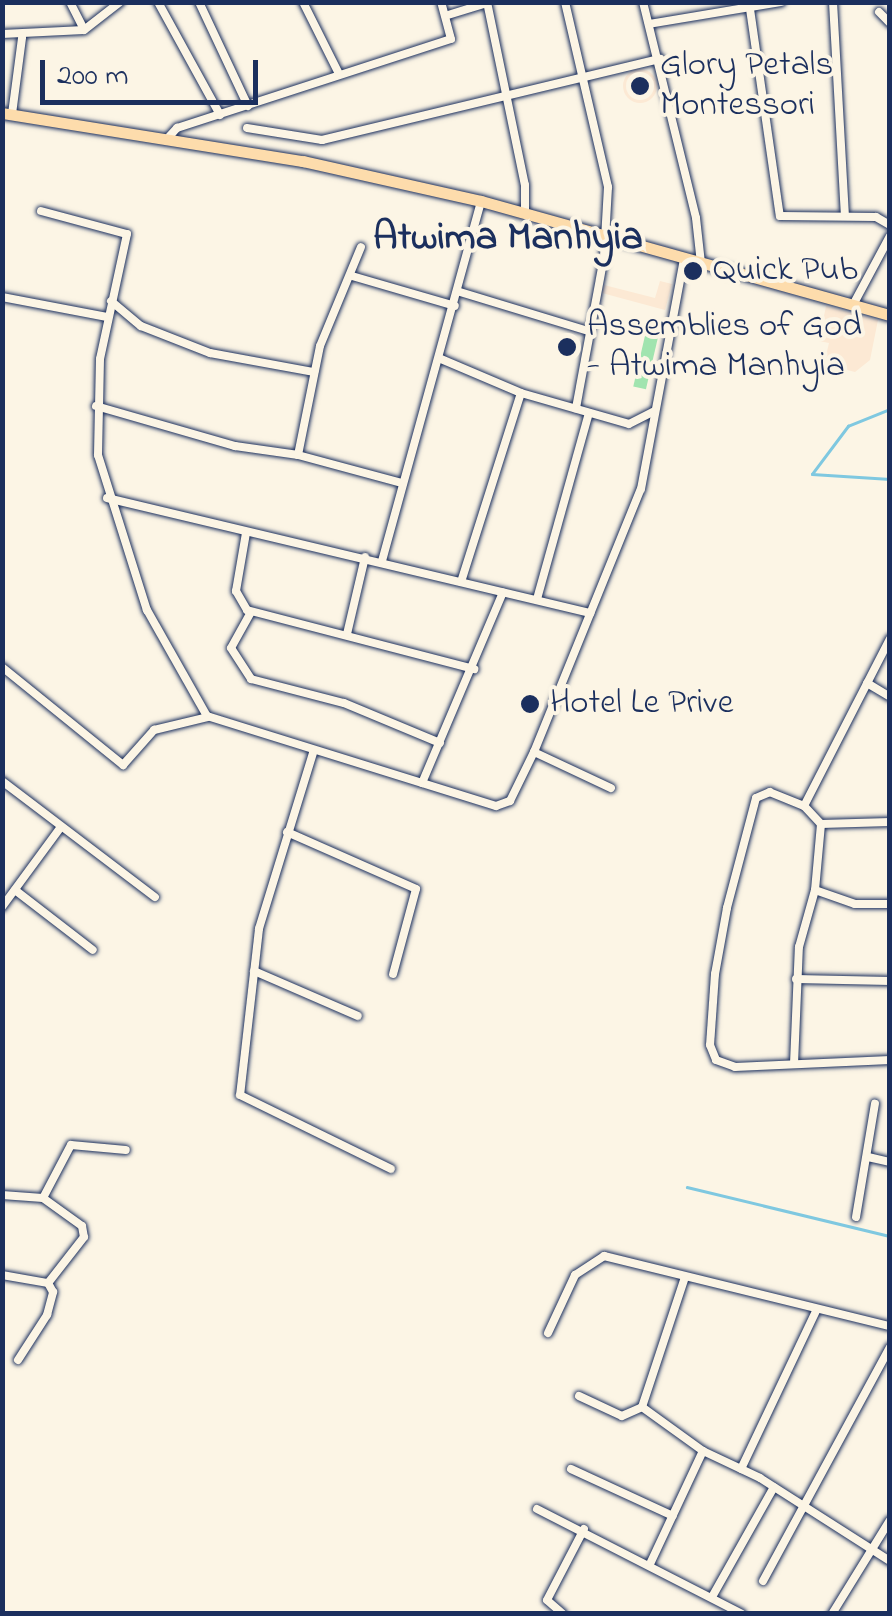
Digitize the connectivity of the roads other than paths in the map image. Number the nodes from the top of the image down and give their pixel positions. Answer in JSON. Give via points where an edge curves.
{"nodes":[{"id":1,"x":70,"y":2,"type":"edge"},
{"id":2,"x":120,"y":2,"type":"edge"},
{"id":3,"x":158,"y":2,"type":"edge"},
{"id":4,"x":198,"y":2,"type":"edge"},
{"id":5,"x":315,"y":2,"type":"edge"},
{"id":6,"x":441,"y":2,"type":"edge"},
{"id":7,"x":564,"y":2,"type":"edge"},
{"id":8,"x":643,"y":2,"type":"edge"},
{"id":9,"x":782,"y":2,"type":"edge"},
{"id":10,"x":834,"y":2,"type":"edge"},
{"id":11,"x":488,"y":3,"type":"edge"},
{"id":12,"x":304,"y":5,"type":"edge"},
{"id":13,"x":750,"y":9,"type":"junction"},
{"id":14,"x":880,"y":12,"type":"dead end"},
{"id":15,"x":448,"y":15,"type":"junction"},
{"id":16,"x":890,"y":23,"type":"edge"},
{"id":17,"x":649,"y":24,"type":"junction"},
{"id":18,"x":84,"y":30,"type":"junction"},
{"id":19,"x":2,"y":34,"type":"edge"},
{"id":20,"x":22,"y":38,"type":"junction"},
{"id":21,"x":660,"y":59,"type":"junction"},
{"id":22,"x":339,"y":74,"type":"junction"},
{"id":23,"x":582,"y":78,"type":"junction"},
{"id":24,"x":508,"y":95,"type":"junction"},
{"id":25,"x":248,"y":106,"type":"junction"},
{"id":26,"x":7,"y":114,"type":"edge"},
{"id":27,"x":220,"y":115,"type":"junction"},
{"id":28,"x":246,"y":128,"type":"dead end"},
{"id":29,"x":167,"y":139,"type":"junction"},
{"id":30,"x":482,"y":201,"type":"junction"},
{"id":31,"x":41,"y":211,"type":"dead end"},
{"id":32,"x":524,"y":214,"type":"junction"},
{"id":33,"x":845,"y":216,"type":"junction"},
{"id":34,"x":890,"y":225,"type":"edge"},
{"id":35,"x":890,"y":236,"type":"edge"},
{"id":36,"x":606,"y":238,"type":"junction"},
{"id":37,"x":362,"y":246,"type":"dead end"},
{"id":38,"x":684,"y":258,"type":"junction"},
{"id":39,"x":701,"y":263,"type":"junction"},
{"id":40,"x":352,"y":276,"type":"junction"},
{"id":41,"x":460,"y":292,"type":"junction"},
{"id":42,"x":2,"y":297,"type":"edge"},
{"id":43,"x":111,"y":301,"type":"junction"},
{"id":44,"x":455,"y":306,"type":"junction"},
{"id":45,"x":853,"y":306,"type":"junction"},
{"id":46,"x":890,"y":315,"type":"edge"},
{"id":47,"x":107,"y":316,"type":"junction"},
{"id":48,"x":588,"y":330,"type":"junction"},
{"id":49,"x":441,"y":359,"type":"junction"},
{"id":50,"x":314,"y":372,"type":"junction"},
{"id":51,"x":521,"y":393,"type":"junction"},
{"id":52,"x":96,"y":406,"type":"junction"},
{"id":53,"x":576,"y":408,"type":"junction"},
{"id":54,"x":652,"y":412,"type":"junction"},
{"id":55,"x":588,"y":413,"type":"junction"},
{"id":56,"x":298,"y":455,"type":"junction"},
{"id":57,"x":402,"y":483,"type":"junction"},
{"id":58,"x":107,"y":498,"type":"junction"},
{"id":59,"x":246,"y":534,"type":"junction"},
{"id":60,"x":364,"y":557,"type":"junction"},
{"id":61,"x":382,"y":560,"type":"junction"},
{"id":62,"x":461,"y":582,"type":"junction"},
{"id":63,"x":504,"y":592,"type":"junction"},
{"id":64,"x":536,"y":599,"type":"junction"},
{"id":65,"x":250,"y":612,"type":"junction"},
{"id":66,"x":590,"y":612,"type":"junction"},
{"id":67,"x":348,"y":634,"type":"junction"},
{"id":68,"x":890,"y":639,"type":"edge"},
{"id":69,"x":2,"y":667,"type":"edge"},
{"id":70,"x":474,"y":669,"type":"junction"},
{"id":71,"x":867,"y":683,"type":"junction"},
{"id":72,"x":890,"y":697,"type":"edge"},
{"id":73,"x":208,"y":717,"type":"junction"},
{"id":74,"x":440,"y":743,"type":"junction"},
{"id":75,"x":534,"y":752,"type":"junction"},
{"id":76,"x":313,"y":754,"type":"junction"},
{"id":77,"x":2,"y":781,"type":"edge"},
{"id":78,"x":422,"y":783,"type":"junction"},
{"id":79,"x":611,"y":788,"type":"dead end"},
{"id":80,"x":804,"y":806,"type":"junction"},
{"id":81,"x":890,"y":822,"type":"edge"},
{"id":82,"x":820,"y":824,"type":"junction"},
{"id":83,"x":60,"y":828,"type":"junction"},
{"id":84,"x":287,"y":832,"type":"junction"},
{"id":85,"x":14,"y":890,"type":"junction"},
{"id":86,"x":815,"y":890,"type":"junction"},
{"id":87,"x":156,"y":897,"type":"dead end"},
{"id":88,"x":890,"y":904,"type":"edge"},
{"id":89,"x":2,"y":907,"type":"edge"},
{"id":90,"x":92,"y":950,"type":"dead end"},
{"id":91,"x":254,"y":971,"type":"junction"},
{"id":92,"x":393,"y":974,"type":"dead end"},
{"id":93,"x":796,"y":979,"type":"junction"},
{"id":94,"x":890,"y":981,"type":"edge"},
{"id":95,"x":358,"y":1016,"type":"dead end"},
{"id":96,"x":890,"y":1060,"type":"edge"},
{"id":97,"x":794,"y":1064,"type":"junction"},
{"id":98,"x":875,"y":1104,"type":"dead end"},
{"id":99,"x":126,"y":1150,"type":"dead end"},
{"id":100,"x":868,"y":1157,"type":"junction"},
{"id":101,"x":890,"y":1162,"type":"edge"},
{"id":102,"x":391,"y":1169,"type":"dead end"},
{"id":103,"x":2,"y":1195,"type":"edge"},
{"id":104,"x":43,"y":1198,"type":"junction"},
{"id":105,"x":856,"y":1217,"type":"dead end"},
{"id":106,"x":2,"y":1274,"type":"edge"},
{"id":107,"x":685,"y":1277,"type":"junction"},
{"id":108,"x":48,"y":1283,"type":"junction"},
{"id":109,"x":817,"y":1309,"type":"junction"},
{"id":110,"x":890,"y":1326,"type":"edge"},
{"id":111,"x":548,"y":1333,"type":"dead end"},
{"id":112,"x":890,"y":1346,"type":"edge"},
{"id":113,"x":18,"y":1360,"type":"dead end"},
{"id":114,"x":579,"y":1396,"type":"dead end"},
{"id":115,"x":642,"y":1407,"type":"junction"},
{"id":116,"x":704,"y":1451,"type":"junction"},
{"id":117,"x":571,"y":1469,"type":"dead end"},
{"id":118,"x":741,"y":1469,"type":"junction"},
{"id":119,"x":774,"y":1487,"type":"junction"},
{"id":120,"x":805,"y":1507,"type":"junction"},
{"id":121,"x":537,"y":1508,"type":"dead end"},
{"id":122,"x":672,"y":1516,"type":"junction"},
{"id":123,"x":890,"y":1520,"type":"edge"},
{"id":124,"x":584,"y":1530,"type":"junction"},
{"id":125,"x":872,"y":1551,"type":"junction"},
{"id":126,"x":890,"y":1561,"type":"edge"},
{"id":127,"x":650,"y":1564,"type":"junction"},
{"id":128,"x":763,"y":1581,"type":"dead end"},
{"id":129,"x":712,"y":1597,"type":"junction"},
{"id":130,"x":737,"y":1612,"type":"edge"},
{"id":131,"x":563,"y":1614,"type":"edge"},
{"id":132,"x":832,"y":1614,"type":"edge"}],
"edges":[{"from":1,"to":18,"type":"street"},
{"from":2,"to":18,"type":"street"},
{"from":3,"to":27,"type":"street"},
{"from":4,"to":25,"type":"street"},
{"from":5,"to":12,"type":"street"},
{"from":6,"to":15,"type":"street"},
{"from":7,"to":23,"type":"street"},
{"from":8,"to":17,"type":"street"},
{"from":9,"to":13,"type":"street"},
{"from":10,"to":33,"type":"street"},
{"from":11,"to":15,"type":"street"},
{"from":11,"to":24,"type":"street"},
{"from":12,"to":22,"type":"street"},
{"from":13,"to":17,"type":"street"},
{"from":13,"to":33,"type":"street","via":[[780,216]]},
{"from":14,"to":16,"type":"street"},
{"from":15,"to":22,"type":"street","via":[[451,39]]},
{"from":17,"to":21,"type":"street"},
{"from":18,"to":20,"type":"street"},
{"from":19,"to":20,"type":"street"},
{"from":20,"to":26,"type":"street"},
{"from":21,"to":23,"type":"street"},
{"from":21,"to":39,"type":"street"},
{"from":22,"to":25,"type":"street"},
{"from":23,"to":24,"type":"street"},
{"from":23,"to":36,"type":"street","via":[[608,187]]},
{"from":24,"to":28,"type":"street","via":[[322,140]]},
{"from":24,"to":32,"type":"street"},
{"from":25,"to":27,"type":"street"},
{"from":26,"to":29,"type":"main road"},
{"from":27,"to":29,"type":"street","via":[[178,128]]},
{"from":29,"to":30,"type":"main road"},
{"from":30,"to":32,"type":"main road"},
{"from":30,"to":41,"type":"street"},
{"from":31,"to":43,"type":"street","via":[[128,234]]},
{"from":32,"to":36,"type":"main road"},
{"from":33,"to":34,"type":"street"},
{"from":35,"to":45,"type":"street"},
{"from":36,"to":38,"type":"main road"},
{"from":36,"to":48,"type":"street"},
{"from":37,"to":40,"type":"street"},
{"from":38,"to":39,"type":"main road"},
{"from":38,"to":54,"type":"street"},
{"from":39,"to":45,"type":"main road"},
{"from":40,"to":44,"type":"street"},
{"from":40,"to":50,"type":"street"},
{"from":41,"to":44,"type":"street"},
{"from":41,"to":48,"type":"street"},
{"from":42,"to":47,"type":"street"},
{"from":43,"to":47,"type":"street"},
{"from":43,"to":50,"type":"street","via":[[141,326],[210,353]]},
{"from":44,"to":49,"type":"street"},
{"from":45,"to":46,"type":"main road"},
{"from":47,"to":52,"type":"street"},
{"from":48,"to":53,"type":"street"},
{"from":49,"to":51,"type":"street"},
{"from":49,"to":57,"type":"street"},
{"from":50,"to":56,"type":"street"},
{"from":51,"to":53,"type":"street"},
{"from":51,"to":62,"type":"street"},
{"from":52,"to":56,"type":"street","via":[[235,446]]},
{"from":52,"to":58,"type":"street"},
{"from":53,"to":55,"type":"street"},
{"from":54,"to":55,"type":"street","via":[[628,424]]},
{"from":54,"to":66,"type":"street","via":[[648,466]]},
{"from":55,"to":64,"type":"street"},
{"from":56,"to":57,"type":"street"},
{"from":57,"to":61,"type":"street"},
{"from":58,"to":59,"type":"street"},
{"from":58,"to":73,"type":"street","via":[[147,610]]},
{"from":59,"to":60,"type":"street"},
{"from":59,"to":65,"type":"street","via":[[236,590]]},
{"from":60,"to":61,"type":"street"},
{"from":60,"to":67,"type":"street"},
{"from":61,"to":62,"type":"street"},
{"from":62,"to":63,"type":"street"},
{"from":63,"to":64,"type":"street"},
{"from":63,"to":70,"type":"street"},
{"from":64,"to":66,"type":"street"},
{"from":65,"to":67,"type":"street"},
{"from":65,"to":74,"type":"street","via":[[231,648],[251,679],[329,698]]},
{"from":66,"to":75,"type":"street"},
{"from":67,"to":70,"type":"street"},
{"from":68,"to":71,"type":"street"},
{"from":69,"to":73,"type":"street","via":[[123,766],[154,730]]},
{"from":70,"to":74,"type":"street"},
{"from":71,"to":72,"type":"street"},
{"from":71,"to":80,"type":"street"},
{"from":73,"to":76,"type":"street"},
{"from":74,"to":78,"type":"street"},
{"from":75,"to":78,"type":"street","via":[[504,804]]},
{"from":75,"to":79,"type":"street"},
{"from":76,"to":78,"type":"street"},
{"from":76,"to":84,"type":"street"},
{"from":77,"to":83,"type":"street"},
{"from":80,"to":82,"type":"street"},
{"from":80,"to":97,"type":"street","via":[[770,792],[756,798],[726,908],[710,1046],[716,1060],[735,1067]]},
{"from":81,"to":82,"type":"street"},
{"from":82,"to":86,"type":"street"},
{"from":83,"to":85,"type":"street"},
{"from":83,"to":87,"type":"street"},
{"from":84,"to":91,"type":"street"},
{"from":84,"to":92,"type":"street","via":[[416,889]]},
{"from":85,"to":89,"type":"street"},
{"from":85,"to":90,"type":"street"},
{"from":86,"to":88,"type":"street","via":[[855,904]]},
{"from":86,"to":93,"type":"street"},
{"from":91,"to":95,"type":"street"},
{"from":91,"to":102,"type":"street","via":[[242,1099]]},
{"from":93,"to":94,"type":"street"},
{"from":93,"to":97,"type":"street"},
{"from":96,"to":97,"type":"street"},
{"from":98,"to":100,"type":"street"},
{"from":99,"to":104,"type":"street","via":[[71,1145]]},
{"from":100,"to":101,"type":"street"},
{"from":100,"to":105,"type":"street"},
{"from":103,"to":104,"type":"street"},
{"from":104,"to":108,"type":"street","via":[[68,1210],[84,1237]]},
{"from":106,"to":108,"type":"street"},
{"from":107,"to":109,"type":"street"},
{"from":107,"to":111,"type":"street","via":[[604,1256],[592,1260],[575,1275]]},
{"from":107,"to":115,"type":"street"},
{"from":108,"to":113,"type":"street","via":[[53,1292],[47,1315]]},
{"from":109,"to":110,"type":"street"},
{"from":109,"to":118,"type":"street"},
{"from":112,"to":120,"type":"street"},
{"from":114,"to":115,"type":"street","via":[[622,1416]]},
{"from":115,"to":116,"type":"street"},
{"from":116,"to":118,"type":"street"},
{"from":116,"to":122,"type":"street"},
{"from":117,"to":122,"type":"street"},
{"from":118,"to":119,"type":"street"},
{"from":119,"to":120,"type":"street"},
{"from":119,"to":129,"type":"street"},
{"from":120,"to":125,"type":"street"},
{"from":120,"to":128,"type":"street"},
{"from":121,"to":124,"type":"street"},
{"from":122,"to":127,"type":"street"},
{"from":123,"to":125,"type":"street"},
{"from":124,"to":127,"type":"street"},
{"from":124,"to":131,"type":"street","via":[[547,1600]]},
{"from":125,"to":126,"type":"street"},
{"from":125,"to":132,"type":"street"},
{"from":127,"to":129,"type":"street"},
{"from":129,"to":130,"type":"street"}]}
